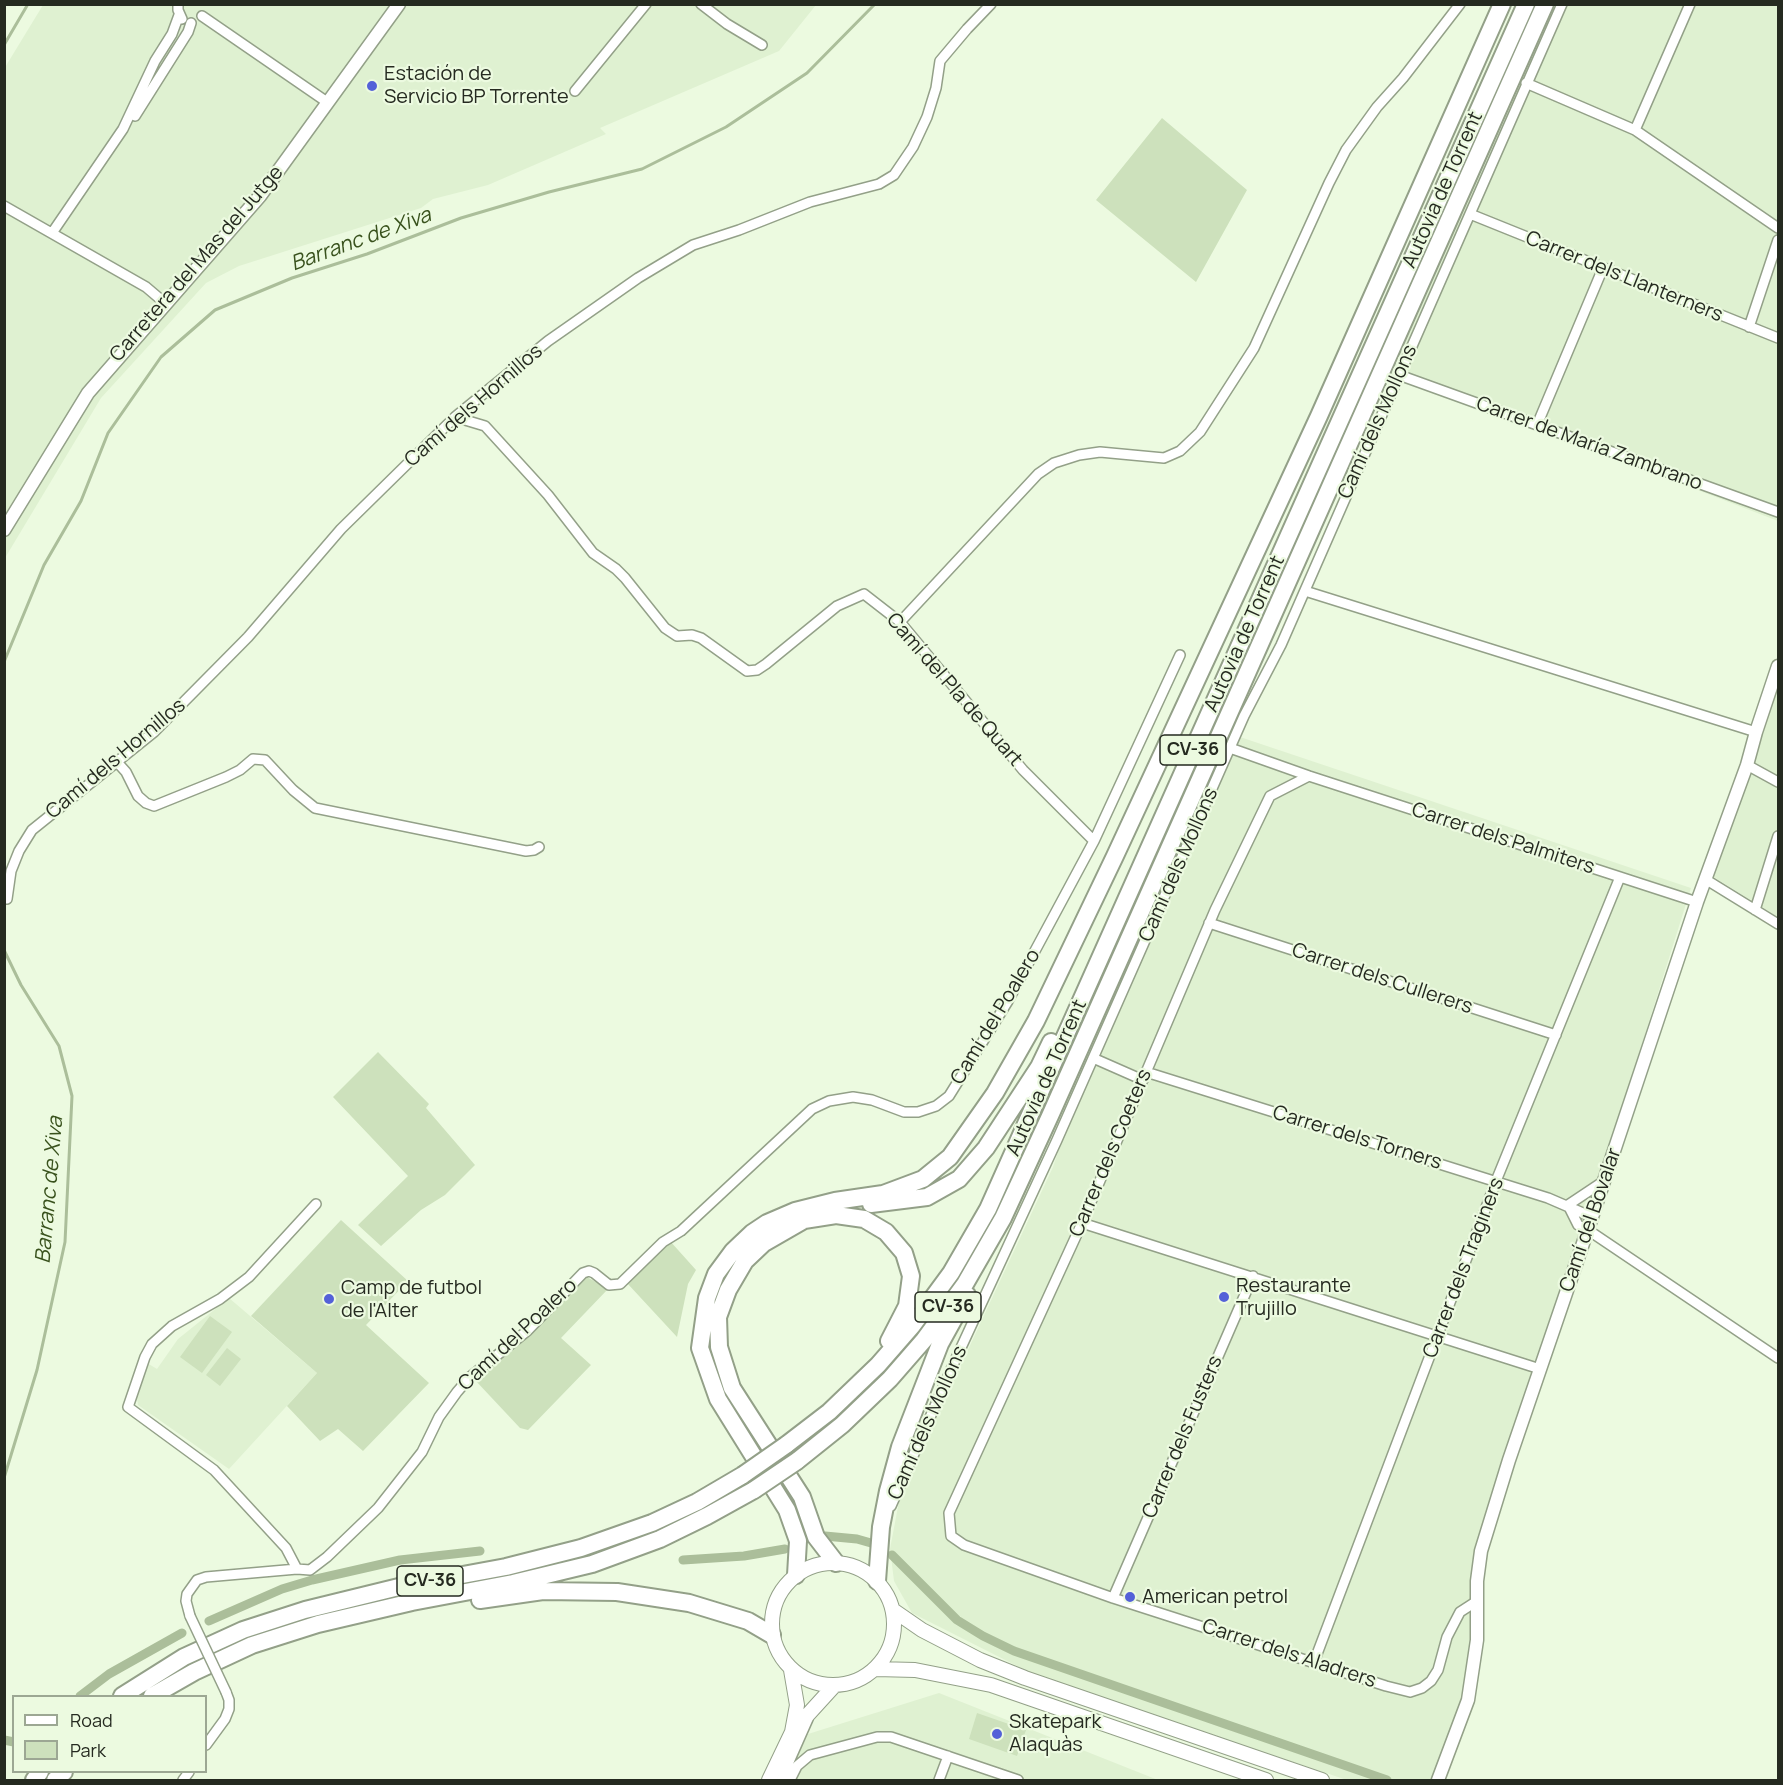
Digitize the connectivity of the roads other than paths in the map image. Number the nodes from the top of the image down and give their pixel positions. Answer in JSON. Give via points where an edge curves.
{"nodes":[{"id":1,"x":178,"y":4,"type":"edge"},
{"id":2,"x":202,"y":4,"type":"edge"},
{"id":3,"x":399,"y":4,"type":"edge"},
{"id":4,"x":646,"y":4,"type":"edge"},
{"id":5,"x":700,"y":4,"type":"edge"},
{"id":6,"x":991,"y":4,"type":"edge"},
{"id":7,"x":1460,"y":4,"type":"edge"},
{"id":8,"x":1502,"y":4,"type":"edge"},
{"id":9,"x":1526,"y":4,"type":"edge"},
{"id":10,"x":1545,"y":4,"type":"edge"},
{"id":11,"x":1562,"y":4,"type":"edge"},
{"id":12,"x":1690,"y":4,"type":"edge"},
{"id":13,"x":180,"y":15,"type":"junction"},
{"id":14,"x":202,"y":16,"type":"junction"},
{"id":15,"x":191,"y":23,"type":"junction"},
{"id":16,"x":762,"y":45,"type":"dead end"},
{"id":17,"x":1526,"y":83,"type":"junction"},
{"id":18,"x":575,"y":91,"type":"dead end"},
{"id":19,"x":327,"y":102,"type":"junction"},
{"id":20,"x":123,"y":129,"type":"junction"},
{"id":21,"x":1635,"y":130,"type":"junction"},
{"id":22,"x":4,"y":206,"type":"edge"},
{"id":23,"x":1470,"y":214,"type":"junction"},
{"id":24,"x":1779,"y":228,"type":"edge"},
{"id":25,"x":52,"y":233,"type":"junction"},
{"id":26,"x":1779,"y":240,"type":"edge"},
{"id":27,"x":1603,"y":268,"type":"junction"},
{"id":28,"x":166,"y":304,"type":"junction"},
{"id":29,"x":1749,"y":327,"type":"junction"},
{"id":30,"x":1779,"y":338,"type":"edge"},
{"id":31,"x":1399,"y":375,"type":"junction"},
{"id":32,"x":455,"y":417,"type":"junction"},
{"id":33,"x":1537,"y":425,"type":"junction"},
{"id":34,"x":1779,"y":512,"type":"edge"},
{"id":35,"x":5,"y":527,"type":"edge"},
{"id":36,"x":1305,"y":591,"type":"junction"},
{"id":37,"x":900,"y":622,"type":"junction"},
{"id":38,"x":1180,"y":655,"type":"dead end"},
{"id":39,"x":1779,"y":666,"type":"edge"},
{"id":40,"x":1756,"y":732,"type":"junction"},
{"id":41,"x":1230,"y":748,"type":"junction"},
{"id":42,"x":117,"y":762,"type":"junction"},
{"id":43,"x":1747,"y":765,"type":"junction"},
{"id":44,"x":1309,"y":776,"type":"junction"},
{"id":45,"x":1779,"y":782,"type":"edge"},
{"id":46,"x":1779,"y":836,"type":"edge"},
{"id":47,"x":1094,"y":841,"type":"junction"},
{"id":48,"x":539,"y":847,"type":"dead end"},
{"id":49,"x":1142,"y":865,"type":"junction"},
{"id":50,"x":1620,"y":877,"type":"junction"},
{"id":51,"x":1705,"y":879,"type":"junction"},
{"id":52,"x":8,"y":898,"type":"dead end"},
{"id":53,"x":1697,"y":902,"type":"junction"},
{"id":54,"x":1755,"y":910,"type":"junction"},
{"id":55,"x":1209,"y":923,"type":"junction"},
{"id":56,"x":1779,"y":924,"type":"edge"},
{"id":57,"x":1556,"y":1035,"type":"junction"},
{"id":58,"x":1094,"y":1058,"type":"junction"},
{"id":59,"x":1144,"y":1076,"type":"junction"},
{"id":60,"x":1050,"y":1116,"type":"junction"},
{"id":61,"x":1496,"y":1181,"type":"junction"},
{"id":62,"x":1604,"y":1181,"type":"junction"},
{"id":63,"x":316,"y":1204,"type":"dead end"},
{"id":64,"x":1568,"y":1205,"type":"junction"},
{"id":65,"x":795,"y":1211,"type":"junction"},
{"id":66,"x":1592,"y":1217,"type":"junction"},
{"id":67,"x":1082,"y":1223,"type":"junction"},
{"id":68,"x":1588,"y":1230,"type":"junction"},
{"id":69,"x":1252,"y":1276,"type":"junction"},
{"id":70,"x":1438,"y":1336,"type":"junction"},
{"id":71,"x":1779,"y":1358,"type":"edge"},
{"id":72,"x":1540,"y":1369,"type":"junction"},
{"id":73,"x":784,"y":1443,"type":"junction"},
{"id":74,"x":881,"y":1527,"type":"junction"},
{"id":75,"x":964,"y":1545,"type":"joint"},
{"id":76,"x":836,"y":1563,"type":"junction"},
{"id":77,"x":297,"y":1569,"type":"junction"},
{"id":78,"x":796,"y":1575,"type":"junction"},
{"id":79,"x":877,"y":1581,"type":"junction"},
{"id":80,"x":1113,"y":1598,"type":"junction"},
{"id":81,"x":1477,"y":1601,"type":"junction"},
{"id":82,"x":893,"y":1610,"type":"junction"},
{"id":83,"x":318,"y":1624,"type":"junction"},
{"id":84,"x":772,"y":1635,"type":"junction"},
{"id":85,"x":1314,"y":1662,"type":"junction"},
{"id":86,"x":876,"y":1669,"type":"junction"},
{"id":87,"x":791,"y":1670,"type":"junction"},
{"id":88,"x":834,"y":1686,"type":"junction"},
{"id":89,"x":124,"y":1695,"type":"edge"},
{"id":90,"x":154,"y":1695,"type":"edge"},
{"id":91,"x":813,"y":1709,"type":"junction"},
{"id":92,"x":792,"y":1732,"type":"junction"},
{"id":93,"x":207,"y":1744,"type":"edge"},
{"id":94,"x":948,"y":1756,"type":"junction"},
{"id":95,"x":769,"y":1780,"type":"edge"},
{"id":96,"x":781,"y":1780,"type":"edge"},
{"id":97,"x":790,"y":1780,"type":"edge"},
{"id":98,"x":939,"y":1780,"type":"edge"},
{"id":99,"x":1017,"y":1780,"type":"edge"},
{"id":100,"x":1266,"y":1780,"type":"edge"},
{"id":101,"x":1323,"y":1780,"type":"edge"},
{"id":102,"x":1438,"y":1780,"type":"edge"}],
"edges":[{"from":1,"to":13,"type":"street"},
{"from":2,"to":14,"type":"street"},
{"from":3,"to":19,"type":"street","name":"Carretera del Mas del Jutge"},
{"from":4,"to":18,"type":"street"},
{"from":5,"to":16,"type":"street"},
{"from":6,"to":32,"type":"street","name":"Camí dels Hornillos","via":[[940,61],[927,117],[914,147],[894,175],[879,184],[810,201],[693,245],[548,341]]},
{"from":7,"to":37,"type":"street","via":[[1346,150],[1254,348],[1200,432],[1180,451],[1164,458],[1100,452],[1054,463],[1038,474]]},
{"from":8,"to":65,"type":"highway","via":[[1319,416],[1115,856],[1036,1021],[995,1093],[950,1156],[923,1179],[883,1194]]},
{"from":9,"to":49,"type":"highway","name":"Autovia de Torrent","number":"CV-36"},
{"from":10,"to":60,"type":"highway","name":"Autovia de Torrent","number":"CV-36"},
{"from":11,"to":17,"type":"street","name":"Camí dels Mollons"},
{"from":12,"to":21,"type":"street"},
{"from":13,"to":15,"type":"street"},
{"from":13,"to":20,"type":"street"},
{"from":14,"to":15,"type":"street"},
{"from":14,"to":19,"type":"street"},
{"from":15,"to":20,"type":"street"},
{"from":17,"to":21,"type":"street"},
{"from":17,"to":23,"type":"street","name":"Camí dels Mollons"},
{"from":19,"to":28,"type":"street","name":"Carretera del Mas del Jutge","via":[[260,196]]},
{"from":20,"to":25,"type":"street"},
{"from":21,"to":24,"type":"street"},
{"from":22,"to":25,"type":"street"},
{"from":23,"to":27,"type":"street","name":"Carrer dels Llanterners"},
{"from":23,"to":31,"type":"street","name":"Camí dels Mollons"},
{"from":25,"to":28,"type":"street","via":[[146,287]]},
{"from":26,"to":29,"type":"street"},
{"from":27,"to":29,"type":"street","name":"Carrer dels Llanterners"},
{"from":27,"to":33,"type":"street"},
{"from":28,"to":35,"type":"street","name":"Carretera del Mas del Jutge","via":[[88,393]]},
{"from":29,"to":30,"type":"street","name":"Carrer dels Llanterners"},
{"from":31,"to":33,"type":"street","name":"Carrer de María Zambrano"},
{"from":31,"to":36,"type":"street","name":"Camí dels Mollons"},
{"from":32,"to":37,"type":"street","name":"Camí del Pla de Quart","via":[[484,426],[548,495],[593,553],[625,578],[665,628],[677,636],[701,638],[747,671],[766,664],[837,606],[864,594]]},
{"from":32,"to":42,"type":"street","name":"Camí dels Hornillos","via":[[341,529],[248,637],[154,732]]},
{"from":33,"to":34,"type":"street","name":"Carrer de María Zambrano"},
{"from":36,"to":40,"type":"street"},
{"from":36,"to":41,"type":"street","name":"Camí dels Mollons"},
{"from":37,"to":47,"type":"street","name":"Camí del Pla de Quart","via":[[1023,770]]},
{"from":38,"to":47,"type":"street"},
{"from":39,"to":40,"type":"street","name":"Camí del Bovalar"},
{"from":40,"to":43,"type":"street","name":"Camí del Bovalar"},
{"from":41,"to":44,"type":"street","name":"Carrer dels Palmiters"},
{"from":41,"to":58,"type":"street","name":"Camí dels Mollons"},
{"from":42,"to":48,"type":"street","via":[[138,796],[154,806],[226,777],[253,759],[265,760],[315,808],[526,851]]},
{"from":42,"to":52,"type":"street","name":"Camí dels Hornillos","via":[[32,830],[11,871]]},
{"from":43,"to":45,"type":"street"},
{"from":43,"to":51,"type":"street","name":"Camí del Bovalar"},
{"from":44,"to":50,"type":"street","name":"Carrer dels Palmiters"},
{"from":44,"to":55,"type":"street","name":"Carrer dels Coeters","via":[[1270,796]]},
{"from":46,"to":54,"type":"street"},
{"from":47,"to":77,"type":"street","name":"Camí del Poalero","via":[[1008,1001],[944,1101],[909,1113],[873,1100],[853,1097],[829,1101],[803,1116],[621,1284],[609,1285],[594,1273],[583,1273],[527,1331],[470,1377],[439,1417],[422,1452],[378,1508],[310,1570]]},
{"from":49,"to":65,"type":"highway","via":[[1121,897],[1038,1067],[986,1148],[959,1179],[927,1197]]},
{"from":49,"to":73,"type":"highway","name":"Autovia de Torrent","number":"CV-36","via":[[988,1209],[951,1274],[878,1365],[829,1412]]},
{"from":50,"to":53,"type":"street","name":"Carrer dels Palmiters"},
{"from":50,"to":57,"type":"street","name":"Carrer dels Traginers"},
{"from":51,"to":53,"type":"street","name":"Camí del Bovalar"},
{"from":51,"to":54,"type":"street"},
{"from":53,"to":62,"type":"street","name":"Camí del Bovalar"},
{"from":54,"to":56,"type":"street"},
{"from":55,"to":57,"type":"street","name":"Carrer dels Cullerers"},
{"from":55,"to":59,"type":"street","name":"Carrer dels Coeters"},
{"from":57,"to":61,"type":"street","name":"Carrer dels Traginers"},
{"from":58,"to":59,"type":"street","name":"Carrer dels Torners"},
{"from":58,"to":74,"type":"street","name":"Camí dels Mollons"},
{"from":59,"to":61,"type":"street","name":"Carrer dels Torners"},
{"from":59,"to":67,"type":"street","name":"Carrer dels Coeters"},
{"from":60,"to":74,"type":"highway","via":[[1043,1144],[1009,1220],[940,1344],[900,1447]]},
{"from":60,"to":83,"type":"highway","name":"Autovia de Torrent","number":"CV-36","bridge":true,"via":[[1003,1218],[965,1284],[924,1340],[842,1425],[796,1461],[707,1516],[660,1539],[592,1564]]},
{"from":61,"to":64,"type":"street","name":"Carrer dels Torners"},
{"from":61,"to":70,"type":"street","name":"Carrer dels Traginers"},
{"from":62,"to":64,"type":"street"},
{"from":62,"to":66,"type":"street","name":"Camí del Bovalar"},
{"from":63,"to":77,"type":"street","via":[[249,1277],[172,1326],[152,1344],[128,1407],[214,1470],[286,1548]]},
{"from":64,"to":66,"type":"street","name":"Carrer dels Torners"},
{"from":64,"to":68,"type":"street","via":[[1578,1225]]},
{"from":65,"to":78,"type":"highway","via":[[752,1233],[716,1274],[707,1298],[700,1348],[718,1399],[787,1510],[798,1542]]},
{"from":66,"to":68,"type":"street","name":"Camí del Bovalar"},
{"from":67,"to":69,"type":"street"},
{"from":67,"to":75,"type":"street","name":"Carrer dels Coeters","via":[[949,1513],[951,1536]]},
{"from":68,"to":71,"type":"street"},
{"from":68,"to":72,"type":"street","name":"Camí del Bovalar"},
{"from":69,"to":70,"type":"street"},
{"from":69,"to":80,"type":"street","name":"Carrer dels Fusters"},
{"from":70,"to":72,"type":"street"},
{"from":70,"to":85,"type":"street","name":"Carrer dels Traginers"},
{"from":72,"to":81,"type":"street","name":"Camí del Bovalar","via":[[1481,1551]]},
{"from":73,"to":76,"type":"highway","via":[[874,1360],[893,1337],[907,1306],[911,1275],[904,1253],[886,1232],[864,1219],[836,1215],[804,1220],[764,1244],[745,1261],[718,1317],[719,1347],[732,1388],[802,1497],[816,1537]]},
{"from":73,"to":89,"type":"highway","name":"Autovia de Torrent","number":"CV-36","bridge":true,"via":[[697,1502],[652,1523],[581,1548],[403,1586],[243,1629],[184,1657]]},
{"from":74,"to":79,"type":"highway"},
{"from":75,"to":80,"type":"street","name":"Carrer dels Aladrers"},
{"from":76,"to":78,"type":"main road","via":[[815,1565]]},
{"from":76,"to":79,"type":"main road","via":[[858,1568]]},
{"from":77,"to":93,"type":"street","name":"Camí del Poalero","bridge":true,"via":[[206,1577],[197,1580],[187,1594],[190,1616],[229,1700],[225,1719]]},
{"from":78,"to":84,"type":"main road","via":[[776,1602]]},
{"from":79,"to":82,"type":"main road"},
{"from":80,"to":85,"type":"street","name":"Carrer dels Aladrers"},
{"from":81,"to":85,"type":"street","name":"Carrer dels Aladrers","via":[[1460,1612],[1447,1637],[1438,1670],[1422,1688],[1410,1692]]},
{"from":81,"to":102,"type":"street","name":"Camí del Bovalar","via":[[1468,1700]]},
{"from":82,"to":86,"type":"main road","via":[[892,1642]]},
{"from":82,"to":101,"type":"main road","via":[[941,1640],[1024,1678]]},
{"from":83,"to":84,"type":"highway","via":[[543,1591],[617,1592],[689,1604],[748,1621]]},
{"from":83,"to":90,"type":"highway","name":"Autovia de Torrent","number":"CV-36","via":[[252,1645]]},
{"from":84,"to":87,"type":"main road"},
{"from":86,"to":88,"type":"main road","via":[[856,1682]]},
{"from":86,"to":100,"type":"main road","via":[[915,1670],[991,1685]]},
{"from":87,"to":88,"type":"main road","via":[[811,1682]]},
{"from":87,"to":92,"type":"main road","via":[[797,1706]]},
{"from":88,"to":91,"type":"main road"},
{"from":91,"to":92,"type":"main road"},
{"from":91,"to":96,"type":"street"},
{"from":92,"to":95,"type":"main road"},
{"from":94,"to":97,"type":"street","via":[[891,1737],[878,1737],[810,1755],[797,1766]]},
{"from":94,"to":98,"type":"street"},
{"from":94,"to":99,"type":"street"}]}
